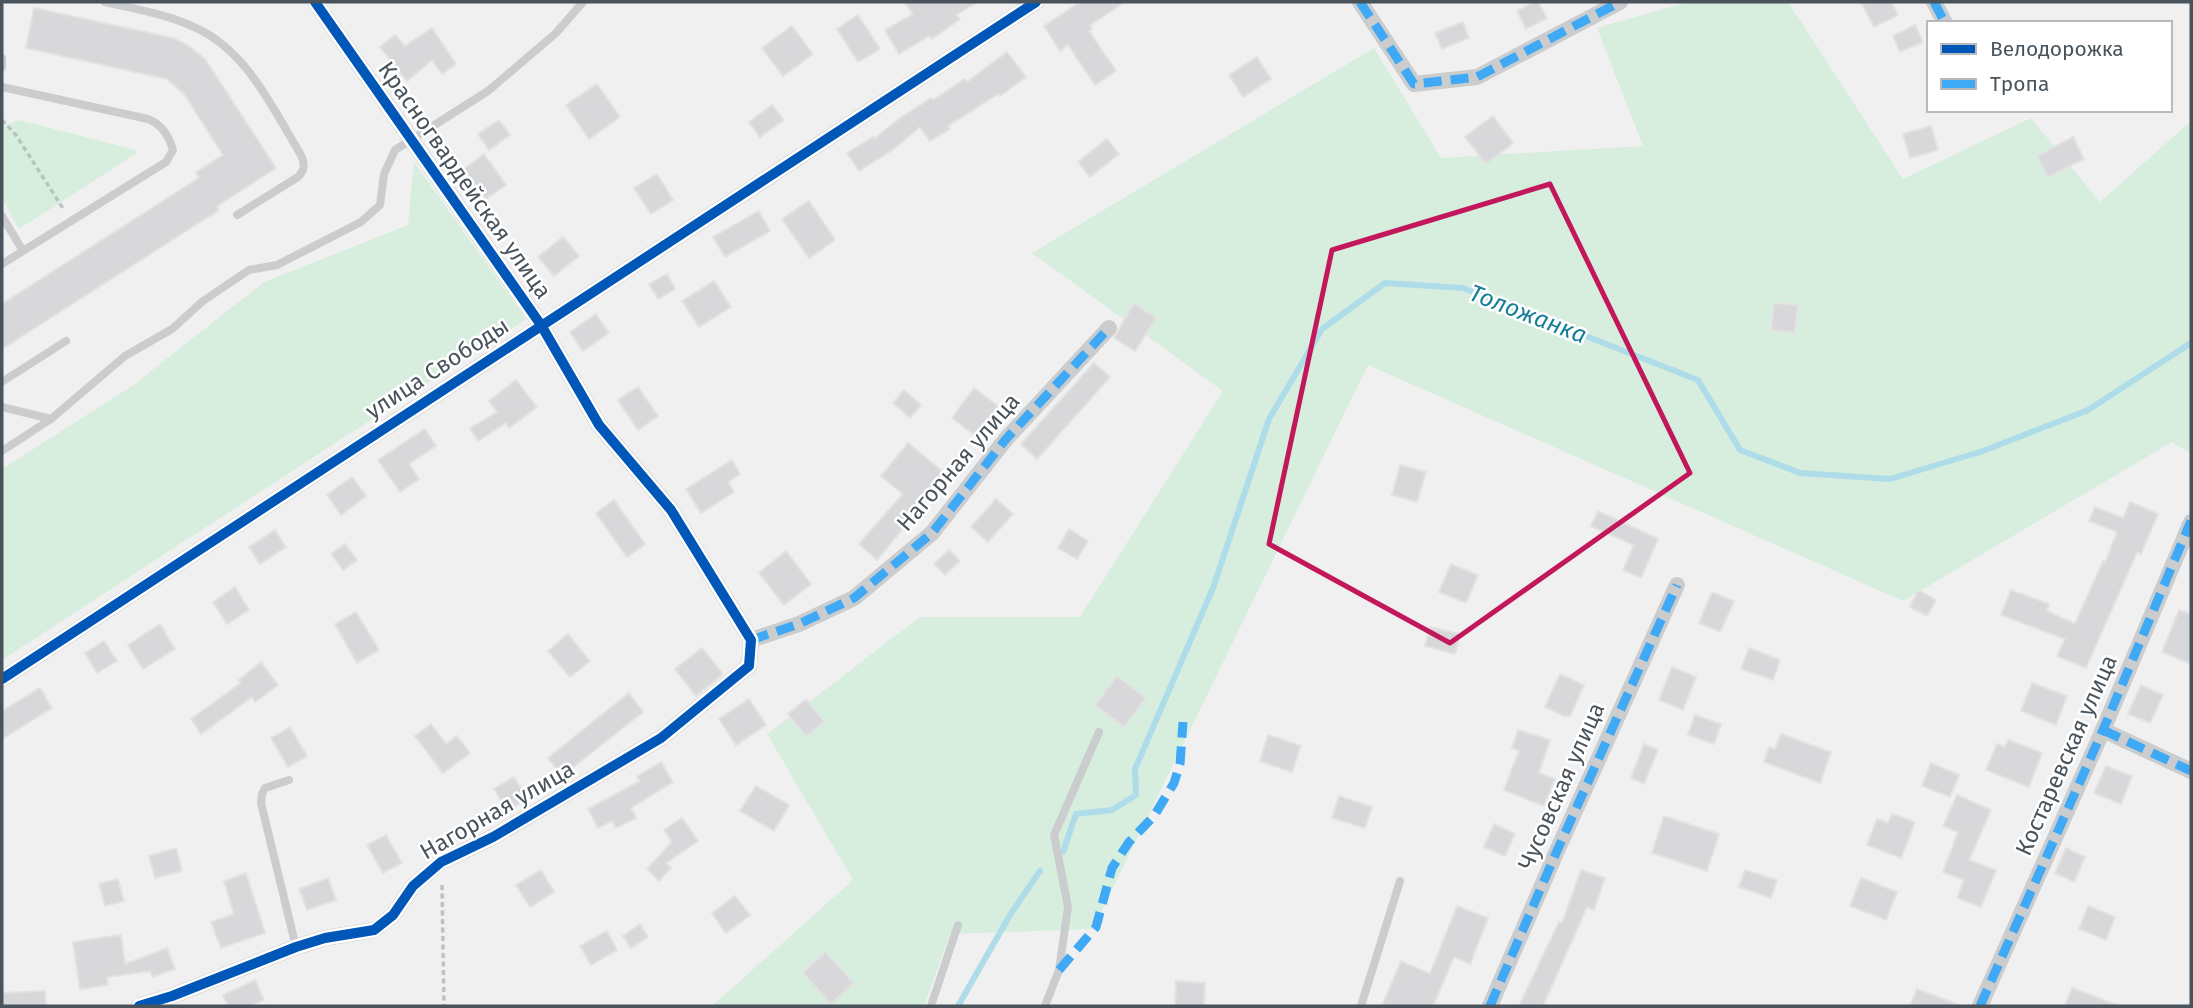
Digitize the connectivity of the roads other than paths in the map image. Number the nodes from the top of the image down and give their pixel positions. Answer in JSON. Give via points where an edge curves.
{"nodes":[{"id":1,"x":105,"y":2,"type":"edge"},
{"id":2,"x":315,"y":2,"type":"edge"},
{"id":3,"x":583,"y":2,"type":"edge"},
{"id":4,"x":1036,"y":2,"type":"edge"},
{"id":5,"x":1360,"y":2,"type":"edge"},
{"id":6,"x":1620,"y":2,"type":"edge"},
{"id":7,"x":1934,"y":2,"type":"edge"},
{"id":8,"x":1944,"y":21,"type":"edge"},
{"id":9,"x":2,"y":58,"type":"edge"},
{"id":10,"x":2,"y":67,"type":"edge"},
{"id":11,"x":2,"y":87,"type":"edge"},
{"id":12,"x":411,"y":139,"type":"junction"},
{"id":13,"x":237,"y":215,"type":"dead end"},
{"id":14,"x":2,"y":216,"type":"edge"},
{"id":15,"x":23,"y":251,"type":"junction"},
{"id":16,"x":2,"y":264,"type":"edge"},
{"id":17,"x":541,"y":325,"type":"junction"},
{"id":18,"x":1109,"y":328,"type":"dead end"},
{"id":19,"x":66,"y":341,"type":"dead end"},
{"id":20,"x":2,"y":382,"type":"edge"},
{"id":21,"x":2,"y":407,"type":"edge"},
{"id":22,"x":51,"y":419,"type":"junction"},
{"id":23,"x":2,"y":451,"type":"edge"},
{"id":24,"x":2191,"y":522,"type":"edge"},
{"id":25,"x":1677,"y":585,"type":"dead end"},
{"id":26,"x":751,"y":640,"type":"junction"},
{"id":27,"x":2,"y":679,"type":"edge"},
{"id":28,"x":2103,"y":730,"type":"junction"},
{"id":29,"x":1099,"y":732,"type":"dead end"},
{"id":30,"x":2191,"y":771,"type":"edge"},
{"id":31,"x":289,"y":780,"type":"dead end"},
{"id":32,"x":1400,"y":881,"type":"dead end"},
{"id":33,"x":958,"y":925,"type":"dead end"},
{"id":34,"x":296,"y":947,"type":"junction"},
{"id":35,"x":139,"y":1006,"type":"edge"},
{"id":36,"x":931,"y":1006,"type":"edge"},
{"id":37,"x":1045,"y":1006,"type":"edge"},
{"id":38,"x":1361,"y":1006,"type":"edge"},
{"id":39,"x":1490,"y":1006,"type":"edge"},
{"id":40,"x":1980,"y":1006,"type":"edge"}],
"edges":[{"from":1,"to":13,"type":"lane","via":[[171,18],[224,46],[251,73],[287,131],[305,163],[303,173]]},
{"from":2,"to":12,"type":"street","name":"Красногвардейская улица"},
{"from":3,"to":12,"type":"lane","via":[[556,33],[488,91]]},
{"from":4,"to":17,"type":"street","name":"улица Свободы"},
{"from":5,"to":6,"type":"street","via":[[1414,85],[1478,77]]},
{"from":7,"to":8,"type":"street"},
{"from":9,"to":10,"type":"lane"},
{"from":11,"to":15,"type":"lane","via":[[148,119],[156,122],[173,150],[166,162]]},
{"from":12,"to":17,"type":"street","name":"Красногвардейская улица"},
{"from":12,"to":22,"type":"lane","via":[[395,150],[384,174],[380,205],[361,222],[277,265],[249,270],[172,329],[125,356]]},
{"from":14,"to":15,"type":"lane"},
{"from":15,"to":16,"type":"lane"},
{"from":17,"to":26,"type":"street","name":"Красногвардейская улица","via":[[599,425],[671,510]]},
{"from":17,"to":27,"type":"street","name":"улица Свободы"},
{"from":18,"to":26,"type":"street","name":"Нагорная улица","via":[[1006,439],[932,533],[853,598]]},
{"from":19,"to":20,"type":"lane"},
{"from":21,"to":22,"type":"lane"},
{"from":22,"to":23,"type":"lane"},
{"from":24,"to":28,"type":"street","name":"Костаревская улица"},
{"from":25,"to":39,"type":"street","name":"Чусовская улица"},
{"from":26,"to":34,"type":"street","name":"Нагорная улица","via":[[750,666],[661,738],[493,837],[441,862],[374,930]]},
{"from":28,"to":30,"type":"street"},
{"from":28,"to":40,"type":"street","name":"Костаревская улица"},
{"from":29,"to":37,"type":"lane","via":[[1054,835],[1068,907],[1059,970]]},
{"from":31,"to":34,"type":"lane","via":[[265,788],[261,803]]},
{"from":32,"to":38,"type":"lane"},
{"from":33,"to":36,"type":"lane"},
{"from":34,"to":35,"type":"street","name":"Нагорная улица"}]}
